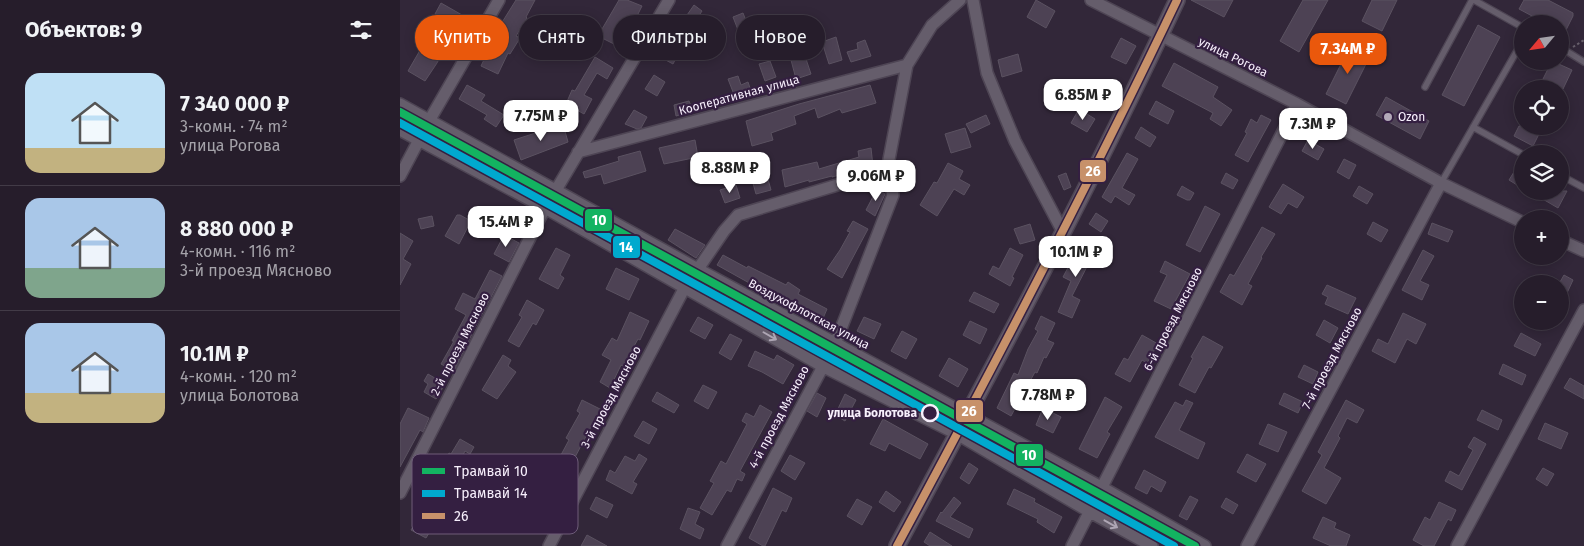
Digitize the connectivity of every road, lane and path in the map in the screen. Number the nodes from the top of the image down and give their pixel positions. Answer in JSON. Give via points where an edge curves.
{"nodes":[{"id":1,"x":499,"y":0,"type":"edge"},
{"id":2,"x":669,"y":0,"type":"edge"},
{"id":3,"x":960,"y":0,"type":"edge"},
{"id":4,"x":973,"y":0,"type":"edge"},
{"id":5,"x":1091,"y":0,"type":"edge"},
{"id":6,"x":1178,"y":0,"type":"edge"},
{"id":7,"x":1473,"y":0,"type":"edge"},
{"id":8,"x":1514,"y":23,"type":"edge"},
{"id":9,"x":1161,"y":36,"type":"junction"},
{"id":10,"x":1584,"y":40,"type":"edge"},
{"id":11,"x":1569,"y":49,"type":"edge"},
{"id":12,"x":1569,"y":51,"type":"edge"},
{"id":13,"x":1514,"y":56,"type":"edge"},
{"id":14,"x":1584,"y":62,"type":"edge"},
{"id":15,"x":907,"y":65,"type":"junction"},
{"id":16,"x":1425,"y":87,"type":"dead end"},
{"id":17,"x":400,"y":104,"type":"edge"},
{"id":18,"x":1297,"y":104,"type":"junction"},
{"id":19,"x":429,"y":120,"type":"junction"},
{"id":20,"x":1473,"y":127,"type":"junction"},
{"id":21,"x":400,"y":130,"type":"edge"},
{"id":22,"x":419,"y":140,"type":"junction"},
{"id":23,"x":1514,"y":150,"type":"edge"},
{"id":24,"x":578,"y":152,"type":"junction"},
{"id":25,"x":887,"y":170,"type":"junction"},
{"id":26,"x":400,"y":176,"type":"edge"},
{"id":27,"x":1584,"y":178,"type":"edge"},
{"id":28,"x":1569,"y":180,"type":"edge"},
{"id":29,"x":1441,"y":182,"type":"junction"},
{"id":30,"x":1582,"y":187,"type":"edge"},
{"id":31,"x":556,"y":190,"type":"junction"},
{"id":32,"x":545,"y":208,"type":"junction"},
{"id":33,"x":1514,"y":218,"type":"edge"},
{"id":34,"x":1063,"y":232,"type":"junction"},
{"id":35,"x":1569,"y":244,"type":"edge"},
{"id":36,"x":1584,"y":251,"type":"edge"},
{"id":37,"x":698,"y":270,"type":"junction"},
{"id":38,"x":685,"y":287,"type":"junction"},
{"id":39,"x":1584,"y":310,"type":"edge"},
{"id":40,"x":835,"y":344,"type":"junction"},
{"id":41,"x":822,"y":366,"type":"junction"},
{"id":42,"x":968,"y":415,"type":"junction"},
{"id":43,"x":957,"y":434,"type":"junction"},
{"id":44,"x":419,"y":454,"type":"edge"},
{"id":45,"x":412,"y":468,"type":"edge"},
{"id":46,"x":1103,"y":488,"type":"junction"},
{"id":47,"x":578,"y":491,"type":"edge"},
{"id":48,"x":400,"y":492,"type":"edge"},
{"id":49,"x":1090,"y":512,"type":"junction"},
{"id":50,"x":555,"y":534,"type":"edge"},
{"id":51,"x":549,"y":546,"type":"edge"},
{"id":52,"x":727,"y":546,"type":"edge"},
{"id":53,"x":897,"y":546,"type":"edge"},
{"id":54,"x":1072,"y":546,"type":"edge"},
{"id":55,"x":1152,"y":546,"type":"edge"},
{"id":56,"x":1205,"y":546,"type":"edge"},
{"id":57,"x":1247,"y":546,"type":"edge"},
{"id":58,"x":1457,"y":546,"type":"edge"}],
"edges":[{"from":1,"to":19,"type":"street"},
{"from":2,"to":24,"type":"street"},
{"from":3,"to":15,"type":"street","name":"4-й проезд Мясново","via":[[932,25]]},
{"from":4,"to":34,"type":"street","via":[[987,73],[1015,141]]},
{"from":5,"to":9,"type":"street","name":"улица Рогова"},
{"from":6,"to":9,"type":"street"},
{"from":7,"to":8,"type":"lane"},
{"from":7,"to":16,"type":"lane"},
{"from":9,"to":18,"type":"street","name":"улица Рогова"},
{"from":9,"to":34,"type":"street"},
{"from":10,"to":11,"type":"path"},
{"from":12,"to":14,"type":"lane"},
{"from":13,"to":20,"type":"lane"},
{"from":15,"to":24,"type":"street","name":"Кооперативная улица"},
{"from":15,"to":25,"type":"street","name":"4-й проезд Мясново"},
{"from":17,"to":19,"type":"street","name":"Воздухофлотская улица"},
{"from":18,"to":29,"type":"street","name":"улица Рогова"},
{"from":18,"to":46,"type":"street","name":"6-й проезд Мясново"},
{"from":19,"to":22,"type":"street"},
{"from":19,"to":31,"type":"street","name":"Воздухофлотская улица"},
{"from":20,"to":23,"type":"lane"},
{"from":20,"to":29,"type":"lane"},
{"from":21,"to":22,"type":"street"},
{"from":22,"to":26,"type":"street"},
{"from":22,"to":32,"type":"street"},
{"from":24,"to":31,"type":"street"},
{"from":25,"to":37,"type":"street","via":[[738,215]]},
{"from":25,"to":40,"type":"street","name":"4-й проезд Мясново","via":[[894,195]]},
{"from":27,"to":30,"type":"lane"},
{"from":28,"to":30,"type":"lane"},
{"from":29,"to":33,"type":"street","name":"улица Рогова"},
{"from":29,"to":57,"type":"street","name":"7-й проезд Мясново"},
{"from":31,"to":37,"type":"street","name":"Воздухофлотская улица"},
{"from":32,"to":38,"type":"street"},
{"from":32,"to":44,"type":"street","name":"2-й проезд Мясново"},
{"from":34,"to":42,"type":"street"},
{"from":35,"to":36,"type":"street"},
{"from":37,"to":40,"type":"street","name":"Воздухофлотская улица"},
{"from":38,"to":41,"type":"street","one_way":true},
{"from":38,"to":47,"type":"street","name":"3-й проезд Мясново"},
{"from":39,"to":58,"type":"street"},
{"from":40,"to":41,"type":"street","name":"4-й проезд Мясново"},
{"from":40,"to":42,"type":"street","name":"Воздухофлотская улица"},
{"from":41,"to":43,"type":"street"},
{"from":41,"to":52,"type":"street","name":"4-й проезд Мясново"},
{"from":42,"to":43,"type":"street"},
{"from":42,"to":46,"type":"street","name":"Воздухофлотская улица"},
{"from":43,"to":49,"type":"street"},
{"from":43,"to":53,"type":"street"},
{"from":45,"to":48,"type":"street","name":"2-й проезд Мясново"},
{"from":46,"to":49,"type":"street","name":"6-й проезд Мясново"},
{"from":46,"to":56,"type":"street","name":"Воздухофлотская улица"},
{"from":49,"to":54,"type":"street","name":"6-й проезд Мясново"},
{"from":49,"to":55,"type":"street","one_way":true},
{"from":50,"to":51,"type":"street","name":"3-й проезд Мясново"}]}
